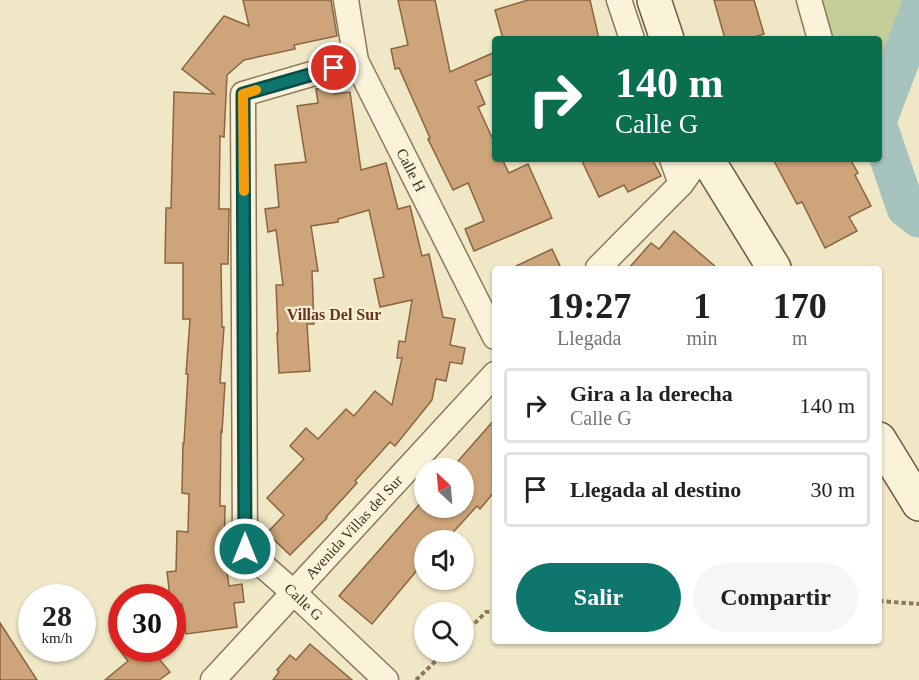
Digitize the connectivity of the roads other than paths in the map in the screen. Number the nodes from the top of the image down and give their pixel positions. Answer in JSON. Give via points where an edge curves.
{"nodes":[{"id":1,"x":346,"y":0,"type":"edge"},
{"id":2,"x":620,"y":0,"type":"edge"},
{"id":3,"x":654,"y":0,"type":"edge"},
{"id":4,"x":808,"y":0,"type":"edge"},
{"id":5,"x":631,"y":36,"type":"edge"},
{"id":6,"x":666,"y":36,"type":"edge"},
{"id":7,"x":819,"y":36,"type":"edge"},
{"id":8,"x":356,"y":61,"type":"junction"},
{"id":9,"x":673,"y":162,"type":"edge"},
{"id":10,"x":697,"y":162,"type":"edge"},
{"id":11,"x":709,"y":162,"type":"edge"},
{"id":12,"x":681,"y":184,"type":"junction"},
{"id":13,"x":600,"y":266,"type":"edge"},
{"id":14,"x":773,"y":266,"type":"edge"},
{"id":15,"x":492,"y":331,"type":"edge"},
{"id":16,"x":492,"y":377,"type":"edge"},
{"id":17,"x":882,"y":444,"type":"edge"},
{"id":18,"x":919,"y":504,"type":"edge"},
{"id":19,"x":293,"y":592,"type":"junction"},
{"id":20,"x":213,"y":680,"type":"edge"},
{"id":21,"x":386,"y":680,"type":"edge"}],
"edges":[{"from":1,"to":8,"type":"street","name":"Calle H"},
{"from":2,"to":5,"type":"street"},
{"from":3,"to":6,"type":"main road"},
{"from":4,"to":7,"type":"street"},
{"from":8,"to":15,"type":"street","name":"Calle H"},
{"from":8,"to":19,"type":"street","name":"Calle G","via":[[243,94],[245,549]]},
{"from":9,"to":12,"type":"street"},
{"from":10,"to":12,"type":"street"},
{"from":11,"to":14,"type":"main road"},
{"from":12,"to":13,"type":"street"},
{"from":16,"to":19,"type":"street","name":"Avenida Villas del Sur"},
{"from":17,"to":18,"type":"main road"},
{"from":19,"to":20,"type":"street","name":"Avenida Villas del Sur"},
{"from":19,"to":21,"type":"street","name":"Calle G"}]}
